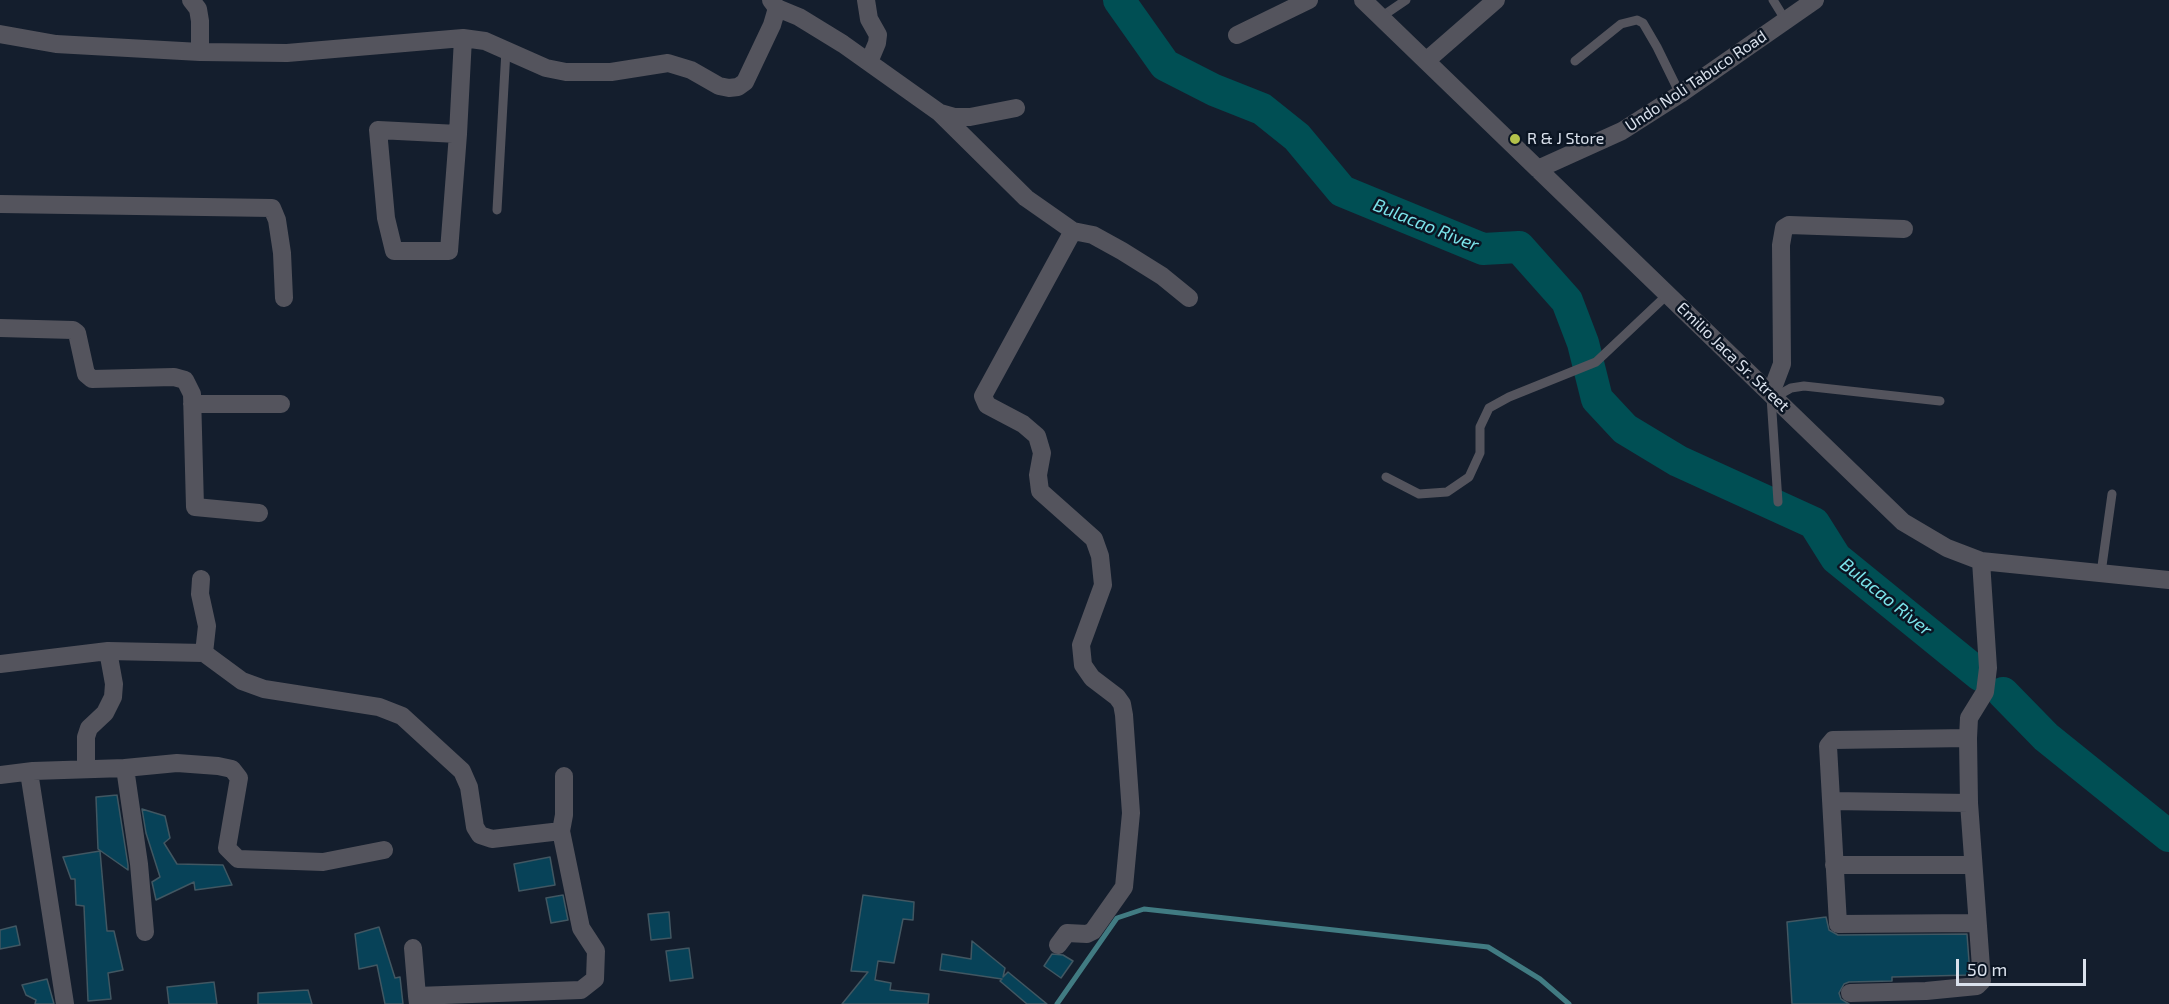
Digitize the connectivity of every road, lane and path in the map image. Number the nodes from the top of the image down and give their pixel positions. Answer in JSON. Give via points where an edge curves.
{"nodes":[{"id":1,"x":191,"y":0,"type":"edge"},
{"id":2,"x":866,"y":0,"type":"edge"},
{"id":3,"x":1309,"y":0,"type":"edge"},
{"id":4,"x":1363,"y":0,"type":"edge"},
{"id":5,"x":1406,"y":0,"type":"edge"},
{"id":6,"x":1496,"y":0,"type":"edge"},
{"id":7,"x":1773,"y":0,"type":"edge"},
{"id":8,"x":1815,"y":0,"type":"edge"},
{"id":9,"x":774,"y":4,"type":"edge"},
{"id":10,"x":1381,"y":17,"type":"junction"},
{"id":11,"x":1786,"y":21,"type":"junction"},
{"id":12,"x":0,"y":34,"type":"edge"},
{"id":13,"x":1237,"y":35,"type":"dead end"},
{"id":14,"x":464,"y":38,"type":"junction"},
{"id":15,"x":506,"y":50,"type":"junction"},
{"id":16,"x":200,"y":52,"type":"junction"},
{"id":17,"x":1426,"y":61,"type":"junction"},
{"id":18,"x":1575,"y":61,"type":"dead end"},
{"id":19,"x":869,"y":63,"type":"junction"},
{"id":20,"x":1680,"y":94,"type":"junction"},
{"id":21,"x":1016,"y":108,"type":"dead end"},
{"id":22,"x":940,"y":113,"type":"junction"},
{"id":23,"x":458,"y":134,"type":"junction"},
{"id":24,"x":1539,"y":169,"type":"junction"},
{"id":25,"x":0,"y":204,"type":"edge"},
{"id":26,"x":497,"y":210,"type":"dead end"},
{"id":27,"x":1904,"y":230,"type":"dead end"},
{"id":28,"x":1073,"y":231,"type":"junction"},
{"id":29,"x":1667,"y":295,"type":"junction"},
{"id":30,"x":284,"y":298,"type":"dead end"},
{"id":31,"x":1189,"y":298,"type":"dead end"},
{"id":32,"x":0,"y":328,"type":"edge"},
{"id":33,"x":1773,"y":395,"type":"junction"},
{"id":34,"x":1940,"y":401,"type":"dead end"},
{"id":35,"x":192,"y":404,"type":"junction"},
{"id":36,"x":281,"y":404,"type":"dead end"},
{"id":37,"x":1386,"y":477,"type":"dead end"},
{"id":38,"x":2112,"y":494,"type":"dead end"},
{"id":39,"x":1778,"y":502,"type":"dead end"},
{"id":40,"x":259,"y":513,"type":"dead end"},
{"id":41,"x":1981,"y":561,"type":"junction"},
{"id":42,"x":2101,"y":573,"type":"junction"},
{"id":43,"x":201,"y":579,"type":"dead end"},
{"id":44,"x":2169,"y":580,"type":"edge"},
{"id":45,"x":108,"y":651,"type":"junction"},
{"id":46,"x":204,"y":652,"type":"junction"},
{"id":47,"x":0,"y":664,"type":"edge"},
{"id":48,"x":1968,"y":738,"type":"junction"},
{"id":49,"x":86,"y":768,"type":"junction"},
{"id":50,"x":125,"y":768,"type":"junction"},
{"id":51,"x":29,"y":771,"type":"junction"},
{"id":52,"x":0,"y":775,"type":"edge"},
{"id":53,"x":564,"y":776,"type":"dead end"},
{"id":54,"x":1831,"y":801,"type":"junction"},
{"id":55,"x":1969,"y":803,"type":"junction"},
{"id":56,"x":561,"y":831,"type":"junction"},
{"id":57,"x":384,"y":850,"type":"dead end"},
{"id":58,"x":1834,"y":865,"type":"junction"},
{"id":59,"x":1973,"y":865,"type":"junction"},
{"id":60,"x":1977,"y":923,"type":"junction"},
{"id":61,"x":145,"y":932,"type":"dead end"},
{"id":62,"x":1058,"y":945,"type":"dead end"},
{"id":63,"x":413,"y":948,"type":"dead end"},
{"id":64,"x":1850,"y":993,"type":"dead end"},
{"id":65,"x":418,"y":1000,"type":"edge"},
{"id":66,"x":65,"y":1004,"type":"edge"}],
"edges":[{"from":1,"to":16,"type":"street","via":[[198,9]]},
{"from":2,"to":19,"type":"street","via":[[869,19],[878,35]]},
{"from":3,"to":13,"type":"street"},
{"from":4,"to":10,"type":"street","name":"Emilio Jaca Sr. Street"},
{"from":5,"to":10,"type":"lane"},
{"from":6,"to":17,"type":"street"},
{"from":7,"to":11,"type":"lane"},
{"from":8,"to":11,"type":"street","name":"Undo Noli Tabuco Road"},
{"from":9,"to":15,"type":"street","via":[[772,25],[745,82],[738,87],[719,86],[691,70],[668,63],[611,72],[566,72],[546,68]]},
{"from":9,"to":19,"type":"street"},
{"from":10,"to":17,"type":"street","name":"Emilio Jaca Sr. Street"},
{"from":11,"to":20,"type":"street","name":"Undo Noli Tabuco Road"},
{"from":12,"to":16,"type":"street","via":[[56,44]]},
{"from":14,"to":15,"type":"street"},
{"from":14,"to":16,"type":"street","via":[[287,53]]},
{"from":14,"to":23,"type":"street"},
{"from":15,"to":26,"type":"lane"},
{"from":17,"to":24,"type":"street","name":"Emilio Jaca Sr. Street"},
{"from":18,"to":20,"type":"lane","via":[[1621,24],[1637,20],[1643,22]]},
{"from":19,"to":22,"type":"street"},
{"from":20,"to":24,"type":"street","name":"Undo Noli Tabuco Road","via":[[1622,131]]},
{"from":21,"to":22,"type":"street","via":[[970,117]]},
{"from":22,"to":28,"type":"street","via":[[1026,198]]},
{"from":23,"to":23,"type":"street","via":[[449,250],[394,251],[386,218],[378,130]]},
{"from":24,"to":29,"type":"street","name":"Emilio Jaca Sr. Street"},
{"from":25,"to":30,"type":"street","via":[[272,208],[282,253]]},
{"from":27,"to":33,"type":"street","via":[[1789,225],[1784,228],[1782,364]]},
{"from":28,"to":31,"type":"street","via":[[1093,235],[1162,276]]},
{"from":28,"to":62,"type":"street","via":[[983,396],[987,405],[1023,424],[1036,436],[1042,453],[1040,491],[1094,539],[1103,585],[1081,645],[1083,664],[1092,678],[1117,697],[1124,715],[1131,813],[1124,887],[1093,931],[1067,933]]},
{"from":29,"to":33,"type":"street","name":"Emilio Jaca Sr. Street"},
{"from":29,"to":37,"type":"lane","via":[[1596,362],[1489,408],[1480,427],[1480,453],[1469,477],[1447,492],[1419,494]]},
{"from":32,"to":35,"type":"street","via":[[73,330],[78,333],[85,371],[91,378],[182,378],[190,388]]},
{"from":33,"to":34,"type":"lane","via":[[1804,386]]},
{"from":33,"to":39,"type":"lane"},
{"from":33,"to":41,"type":"street","name":"Emilio Jaca Sr. Street","via":[[1903,522],[1947,548]]},
{"from":35,"to":36,"type":"street"},
{"from":35,"to":40,"type":"street","via":[[195,507]]},
{"from":38,"to":42,"type":"lane"},
{"from":41,"to":42,"type":"street","name":"Emilio Jaca Sr. Street"},
{"from":41,"to":48,"type":"street","via":[[1988,668],[1985,692],[1969,718]]},
{"from":42,"to":44,"type":"street","name":"Emilio Jaca Sr. Street"},
{"from":43,"to":46,"type":"street","via":[[207,626]]},
{"from":45,"to":46,"type":"street"},
{"from":45,"to":47,"type":"street"},
{"from":45,"to":49,"type":"street","via":[[113,697],[105,713],[89,728]]},
{"from":46,"to":56,"type":"street","via":[[242,681],[264,689],[362,704],[402,716],[462,771],[469,787],[475,827],[485,838]]},
{"from":48,"to":54,"type":"street","via":[[1830,741]]},
{"from":48,"to":55,"type":"street"},
{"from":49,"to":50,"type":"street"},
{"from":49,"to":51,"type":"street"},
{"from":50,"to":57,"type":"street","via":[[177,763],[232,769],[239,778],[227,848],[238,859],[323,862]]},
{"from":50,"to":61,"type":"street"},
{"from":51,"to":52,"type":"street"},
{"from":51,"to":66,"type":"street"},
{"from":53,"to":56,"type":"street"},
{"from":54,"to":55,"type":"street"},
{"from":54,"to":58,"type":"street"},
{"from":55,"to":59,"type":"street"},
{"from":56,"to":65,"type":"street","via":[[581,928],[596,951],[595,979],[581,990]]},
{"from":58,"to":59,"type":"street"},
{"from":58,"to":60,"type":"street","via":[[1838,924]]},
{"from":59,"to":60,"type":"street"},
{"from":60,"to":64,"type":"street","via":[[1983,977],[1977,986]]},
{"from":63,"to":65,"type":"street"}]}
